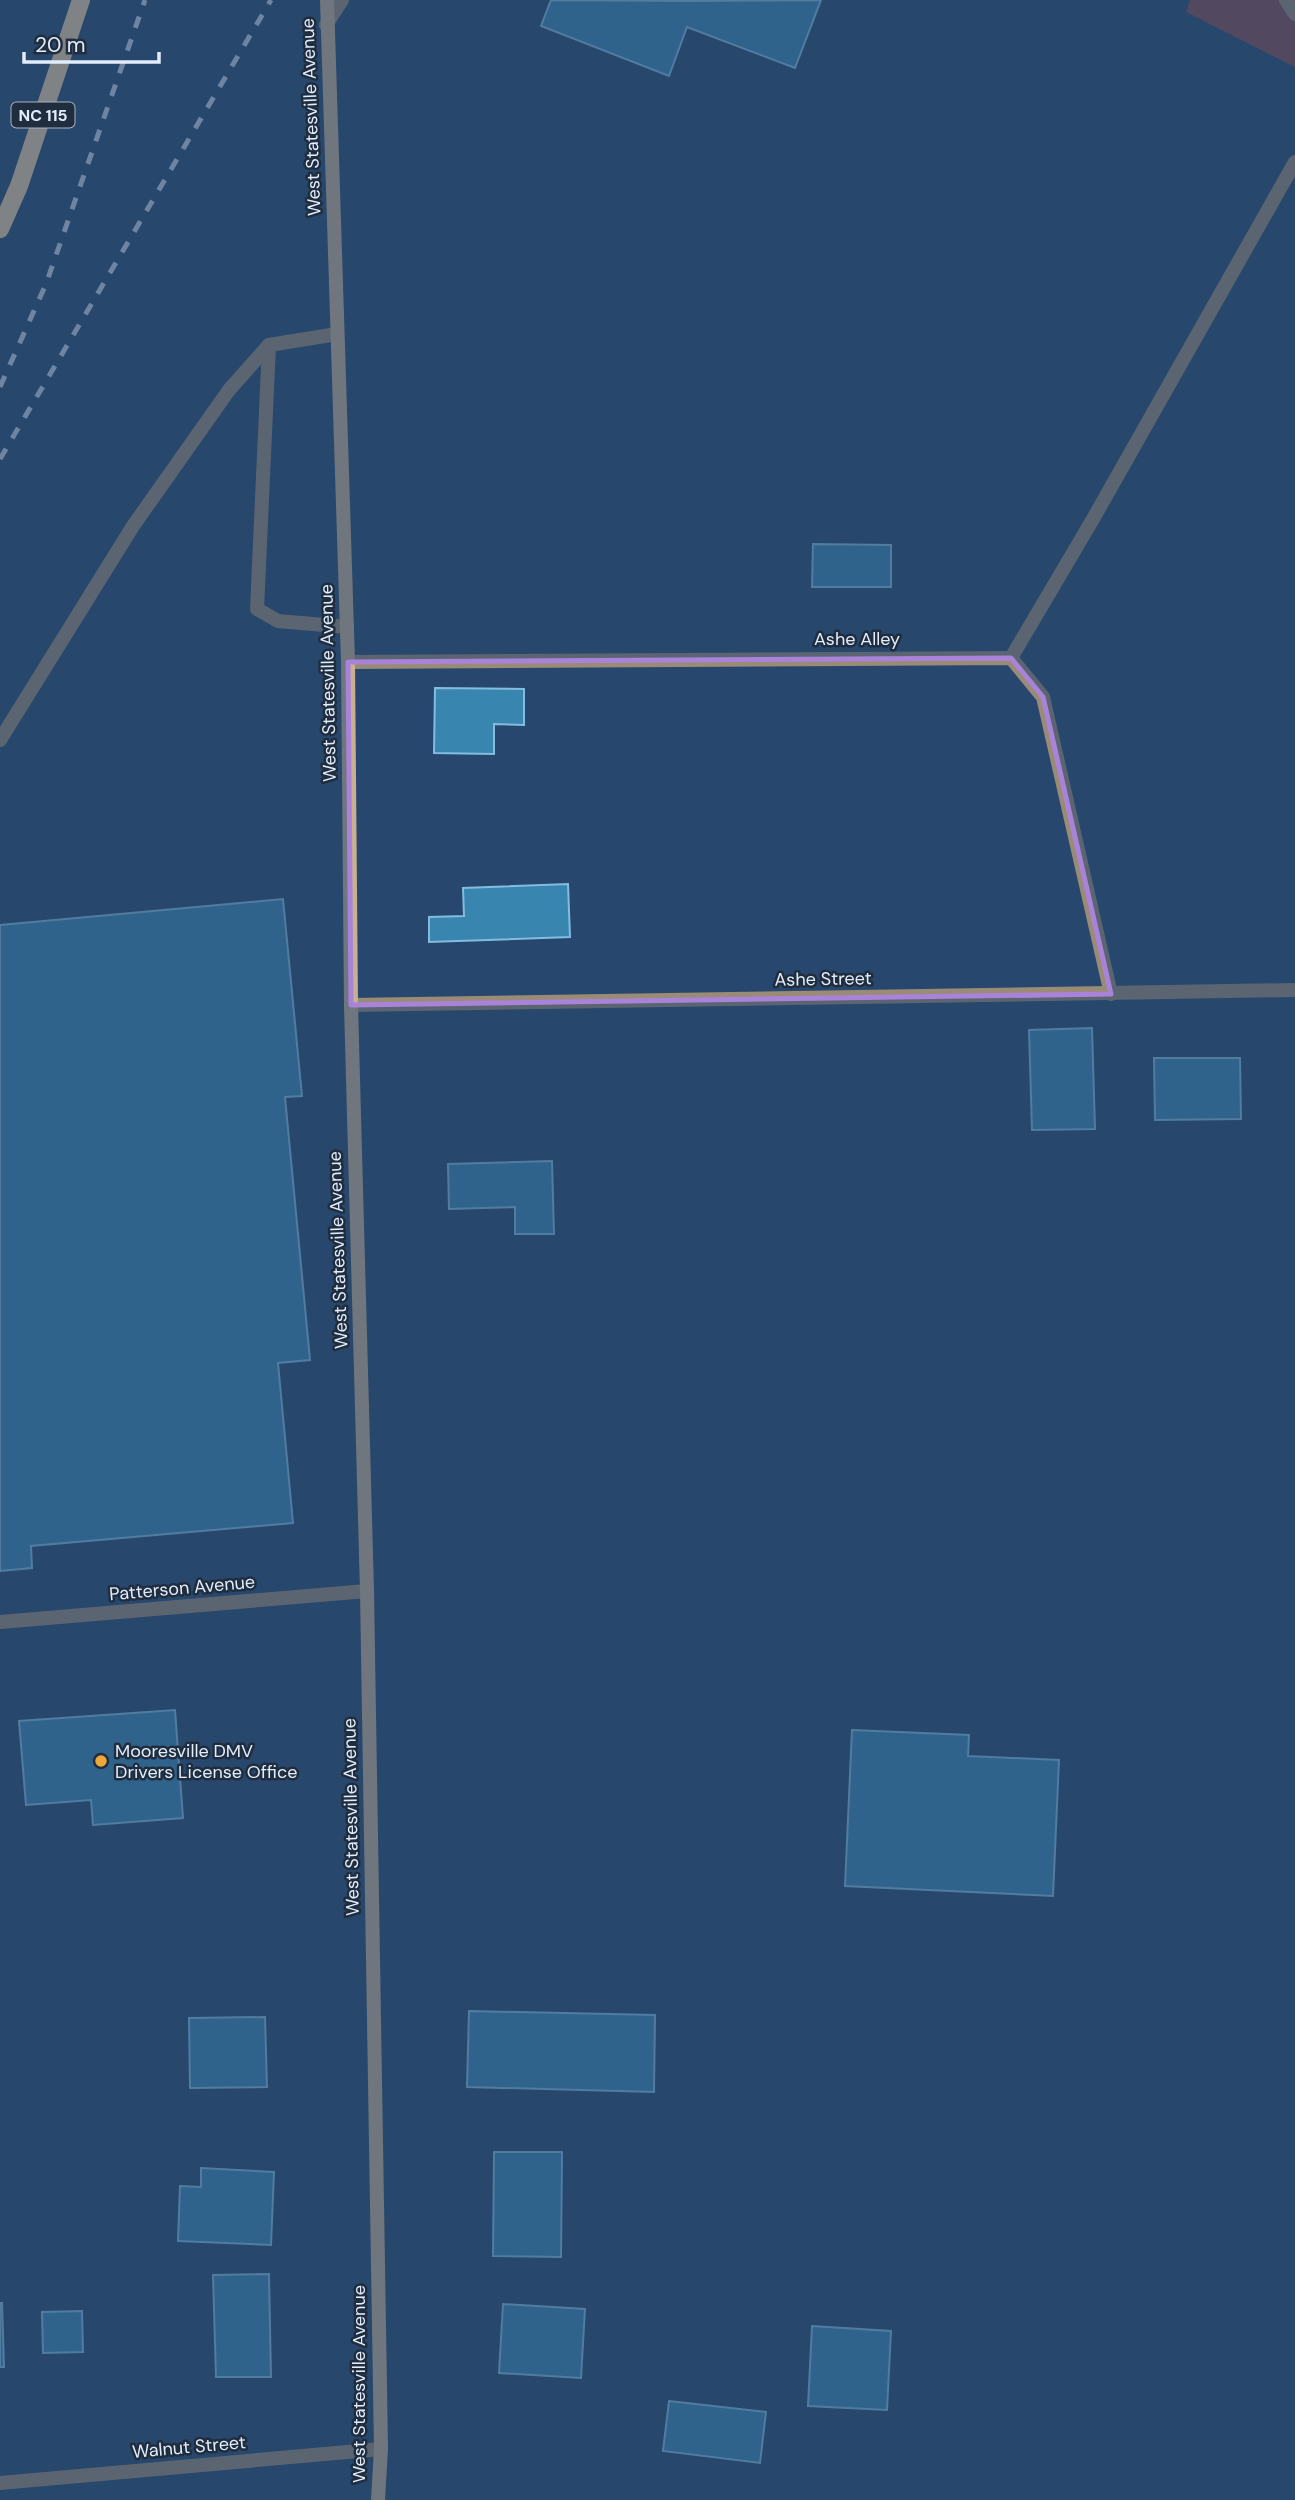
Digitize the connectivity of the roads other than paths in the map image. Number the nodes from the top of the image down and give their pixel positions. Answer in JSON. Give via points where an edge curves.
{"nodes":[{"id":1,"x":81,"y":0,"type":"edge"},
{"id":2,"x":327,"y":0,"type":"edge"},
{"id":3,"x":342,"y":0,"type":"edge"},
{"id":4,"x":1286,"y":0,"type":"edge"},
{"id":5,"x":1295,"y":14,"type":"edge"},
{"id":6,"x":326,"y":25,"type":"junction"},
{"id":7,"x":1295,"y":162,"type":"edge"},
{"id":8,"x":0,"y":229,"type":"edge"},
{"id":9,"x":337,"y":334,"type":"junction"},
{"id":10,"x":270,"y":345,"type":"junction"},
{"id":11,"x":347,"y":628,"type":"junction"},
{"id":12,"x":1011,"y":658,"type":"junction"},
{"id":13,"x":348,"y":662,"type":"junction"},
{"id":14,"x":0,"y":740,"type":"edge"},
{"id":15,"x":1295,"y":990,"type":"edge"},
{"id":16,"x":1111,"y":994,"type":"junction"},
{"id":17,"x":351,"y":1004,"type":"junction"},
{"id":18,"x":367,"y":1591,"type":"junction"},
{"id":19,"x":0,"y":1622,"type":"edge"},
{"id":20,"x":381,"y":2449,"type":"junction"},
{"id":21,"x":0,"y":2483,"type":"edge"},
{"id":22,"x":378,"y":2500,"type":"edge"}],
"edges":[{"from":1,"to":8,"type":"main road","number":"NC 115","via":[[19,186]]},
{"from":2,"to":6,"type":"street","name":"West Statesville Avenue"},
{"from":3,"to":6,"type":"street"},
{"from":4,"to":5,"type":"street"},
{"from":6,"to":9,"type":"street","name":"West Statesville Avenue"},
{"from":7,"to":12,"type":"street"},
{"from":9,"to":10,"type":"street"},
{"from":9,"to":11,"type":"street","name":"West Statesville Avenue"},
{"from":10,"to":11,"type":"street","via":[[257,609],[278,621]]},
{"from":10,"to":14,"type":"street","via":[[229,390],[133,526]]},
{"from":11,"to":13,"type":"street","name":"West Statesville Avenue"},
{"from":12,"to":13,"type":"street","name":"Ashe Alley"},
{"from":12,"to":16,"type":"street","via":[[1043,697]]},
{"from":13,"to":17,"type":"street","name":"West Statesville Avenue"},
{"from":15,"to":16,"type":"street","name":"Ashe Street"},
{"from":16,"to":17,"type":"street","name":"Ashe Street"},
{"from":17,"to":18,"type":"street","name":"West Statesville Avenue"},
{"from":18,"to":19,"type":"street","name":"Patterson Avenue"},
{"from":18,"to":20,"type":"street","name":"West Statesville Avenue"},
{"from":20,"to":21,"type":"street","name":"Walnut Street"},
{"from":20,"to":22,"type":"street","name":"West Statesville Avenue"}]}
